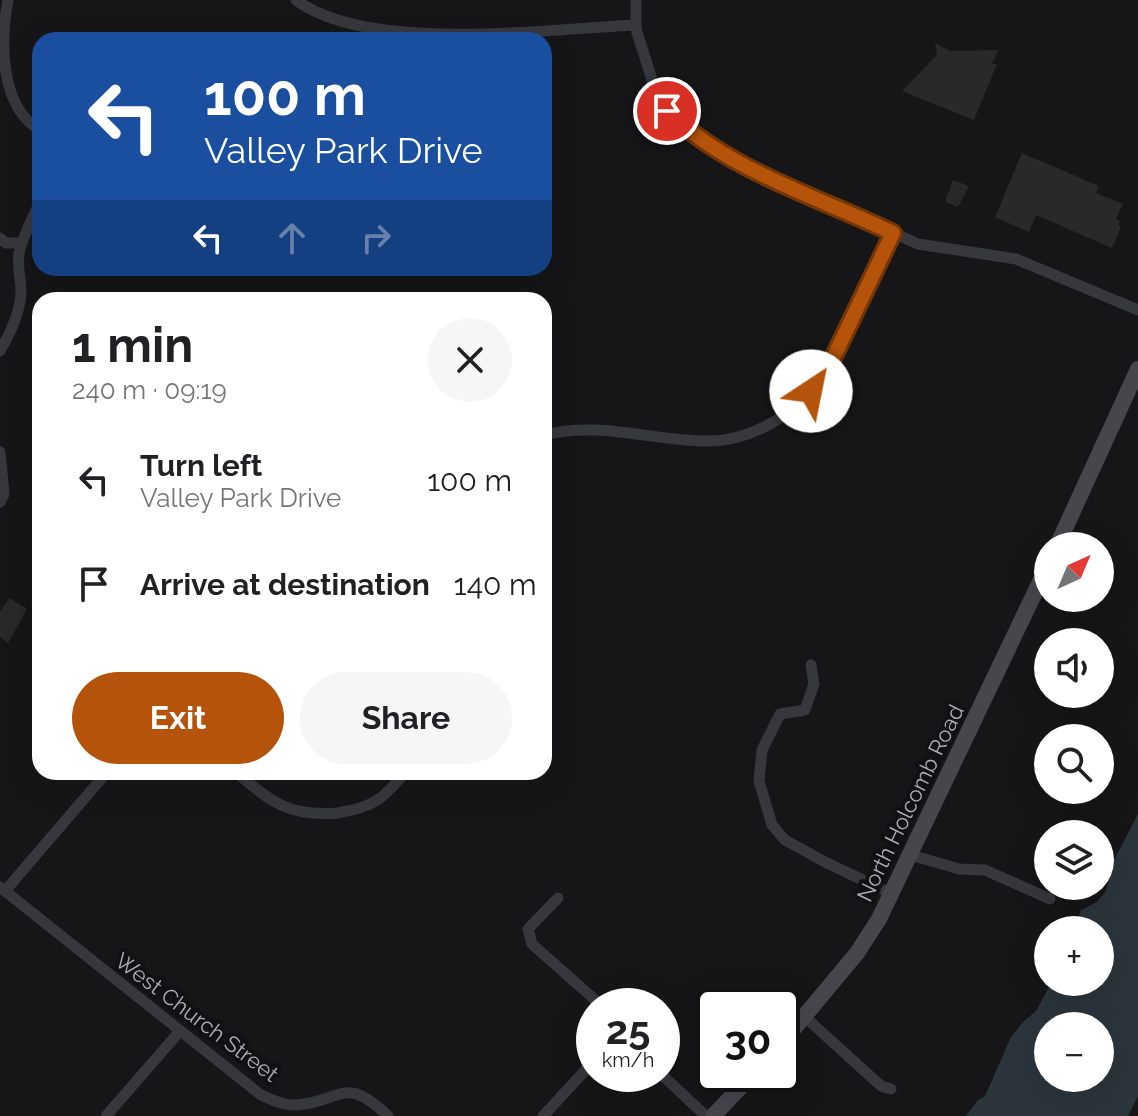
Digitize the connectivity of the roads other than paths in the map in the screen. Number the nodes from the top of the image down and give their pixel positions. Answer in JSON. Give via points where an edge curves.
{"nodes":[{"id":1,"x":8,"y":0,"type":"edge"},
{"id":2,"x":296,"y":0,"type":"edge"},
{"id":3,"x":636,"y":0,"type":"edge"},
{"id":4,"x":635,"y":25,"type":"junction"},
{"id":5,"x":409,"y":32,"type":"edge"},
{"id":6,"x":510,"y":32,"type":"edge"},
{"id":7,"x":32,"y":124,"type":"edge"},
{"id":8,"x":32,"y":219,"type":"edge"},
{"id":9,"x":893,"y":233,"type":"junction"},
{"id":10,"x":0,"y":238,"type":"edge"},
{"id":11,"x":21,"y":243,"type":"junction"},
{"id":12,"x":1138,"y":310,"type":"edge"},
{"id":13,"x":0,"y":351,"type":"edge"},
{"id":14,"x":1138,"y":369,"type":"edge"},
{"id":15,"x":552,"y":434,"type":"edge"},
{"id":16,"x":0,"y":452,"type":"edge"},
{"id":17,"x":0,"y":502,"type":"edge"},
{"id":18,"x":1063,"y":532,"type":"edge"},
{"id":19,"x":1034,"y":595,"type":"edge"},
{"id":20,"x":811,"y":665,"type":"dead end"},
{"id":21,"x":100,"y":780,"type":"edge"},
{"id":22,"x":245,"y":780,"type":"edge"},
{"id":23,"x":398,"y":780,"type":"edge"},
{"id":24,"x":911,"y":855,"type":"junction"},
{"id":25,"x":2,"y":889,"type":"edge"},
{"id":26,"x":1034,"y":892,"type":"edge"},
{"id":27,"x":892,"y":894,"type":"junction"},
{"id":28,"x":558,"y":898,"type":"dead end"},
{"id":29,"x":582,"y":988,"type":"edge"},
{"id":30,"x":805,"y":1017,"type":"junction"},
{"id":31,"x":800,"y":1023,"type":"edge"},
{"id":32,"x":180,"y":1031,"type":"junction"},
{"id":33,"x":576,"y":1080,"type":"edge"},
{"id":34,"x":891,"y":1089,"type":"dead end"},
{"id":35,"x":680,"y":1092,"type":"edge"},
{"id":36,"x":736,"y":1092,"type":"edge"},
{"id":37,"x":106,"y":1116,"type":"edge"},
{"id":38,"x":388,"y":1116,"type":"edge"},
{"id":39,"x":543,"y":1116,"type":"edge"},
{"id":40,"x":706,"y":1116,"type":"edge"},
{"id":41,"x":713,"y":1116,"type":"edge"}],
"edges":[{"from":1,"to":7,"type":"street","via":[[3,80],[12,104]]},
{"from":2,"to":5,"type":"street","via":[[338,20]]},
{"from":3,"to":4,"type":"street"},
{"from":4,"to":6,"type":"street"},
{"from":4,"to":9,"type":"street","via":[[667,111],[691,134],[725,156]]},
{"from":8,"to":11,"type":"street"},
{"from":9,"to":12,"type":"street","via":[[939,249],[1016,259]]},
{"from":9,"to":15,"type":"street","via":[[825,375],[792,411],[768,426],[704,442],[597,429]]},
{"from":10,"to":11,"type":"street"},
{"from":11,"to":13,"type":"street","via":[[20,303]]},
{"from":14,"to":18,"type":"street"},
{"from":16,"to":17,"type":"street"},
{"from":19,"to":24,"type":"street","name":"North Holcomb Road"},
{"from":20,"to":27,"type":"street","via":[[814,684],[805,710],[780,714],[762,750],[759,781],[772,825],[785,840]]},
{"from":21,"to":25,"type":"street"},
{"from":22,"to":23,"type":"street","via":[[284,808],[317,814],[350,811],[378,799]]},
{"from":24,"to":26,"type":"street","via":[[959,869],[985,870]]},
{"from":24,"to":27,"type":"street","name":"North Holcomb Road"},
{"from":25,"to":32,"type":"street","name":"West Church Street"},
{"from":27,"to":30,"type":"street","name":"North Holcomb Road","via":[[857,953]]},
{"from":28,"to":29,"type":"street","via":[[528,929],[532,944]]},
{"from":30,"to":31,"type":"street","name":"North Holcomb Road"},
{"from":30,"to":34,"type":"street","via":[[881,1086]]},
{"from":32,"to":37,"type":"street"},
{"from":32,"to":38,"type":"street","name":"West Church Street","via":[[261,1095],[294,1105],[346,1091]]},
{"from":33,"to":39,"type":"street"},
{"from":35,"to":40,"type":"street"},
{"from":36,"to":41,"type":"street"}]}
